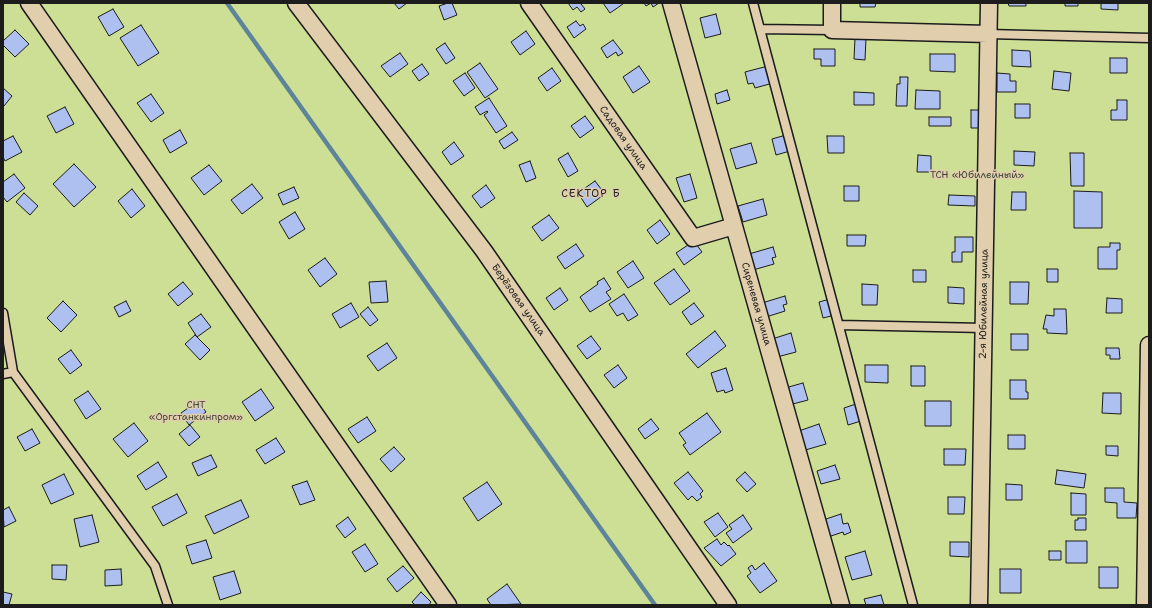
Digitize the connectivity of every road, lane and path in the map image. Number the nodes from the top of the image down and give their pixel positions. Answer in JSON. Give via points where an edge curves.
{"nodes":[{"id":1,"x":29,"y":3,"type":"edge"},
{"id":2,"x":296,"y":3,"type":"edge"},
{"id":3,"x":529,"y":3,"type":"edge"},
{"id":4,"x":671,"y":3,"type":"edge"},
{"id":5,"x":753,"y":3,"type":"edge"},
{"id":6,"x":832,"y":3,"type":"edge"},
{"id":7,"x":989,"y":3,"type":"edge"},
{"id":8,"x":760,"y":29,"type":"junction"},
{"id":9,"x":832,"y":30,"type":"junction"},
{"id":10,"x":988,"y":34,"type":"junction"},
{"id":11,"x":1149,"y":38,"type":"edge"},
{"id":12,"x":734,"y":226,"type":"junction"},
{"id":13,"x":3,"y":314,"type":"edge"},
{"id":14,"x":839,"y":325,"type":"junction"},
{"id":15,"x":984,"y":328,"type":"junction"},
{"id":16,"x":1149,"y":345,"type":"edge"},
{"id":17,"x":13,"y":372,"type":"junction"},
{"id":18,"x":3,"y":374,"type":"edge"},
{"id":19,"x":168,"y":605,"type":"edge"},
{"id":20,"x":448,"y":605,"type":"edge"},
{"id":21,"x":728,"y":605,"type":"edge"},
{"id":22,"x":841,"y":605,"type":"edge"},
{"id":23,"x":913,"y":605,"type":"edge"},
{"id":24,"x":979,"y":605,"type":"edge"},
{"id":25,"x":1145,"y":605,"type":"edge"}],
"edges":[{"from":1,"to":20,"type":"street"},
{"from":2,"to":21,"type":"street","name":"Берёзовая улица","via":[[484,251]]},
{"from":3,"to":12,"type":"street","name":"Садовая улица","via":[[693,238]]},
{"from":4,"to":12,"type":"street","name":"Сиреневая улица"},
{"from":5,"to":8,"type":"lane"},
{"from":6,"to":9,"type":"street"},
{"from":7,"to":10,"type":"street","name":"2-я Юбилейная улица"},
{"from":8,"to":9,"type":"lane"},
{"from":8,"to":14,"type":"lane"},
{"from":9,"to":10,"type":"street"},
{"from":10,"to":11,"type":"lane"},
{"from":10,"to":15,"type":"street","name":"2-я Юбилейная улица"},
{"from":12,"to":22,"type":"street","name":"Сиреневая улица"},
{"from":13,"to":17,"type":"lane"},
{"from":14,"to":15,"type":"lane"},
{"from":14,"to":23,"type":"lane"},
{"from":15,"to":24,"type":"street","name":"2-я Юбилейная улица"},
{"from":16,"to":25,"type":"street"},
{"from":17,"to":18,"type":"lane"},
{"from":17,"to":19,"type":"lane","via":[[155,566]]}]}
